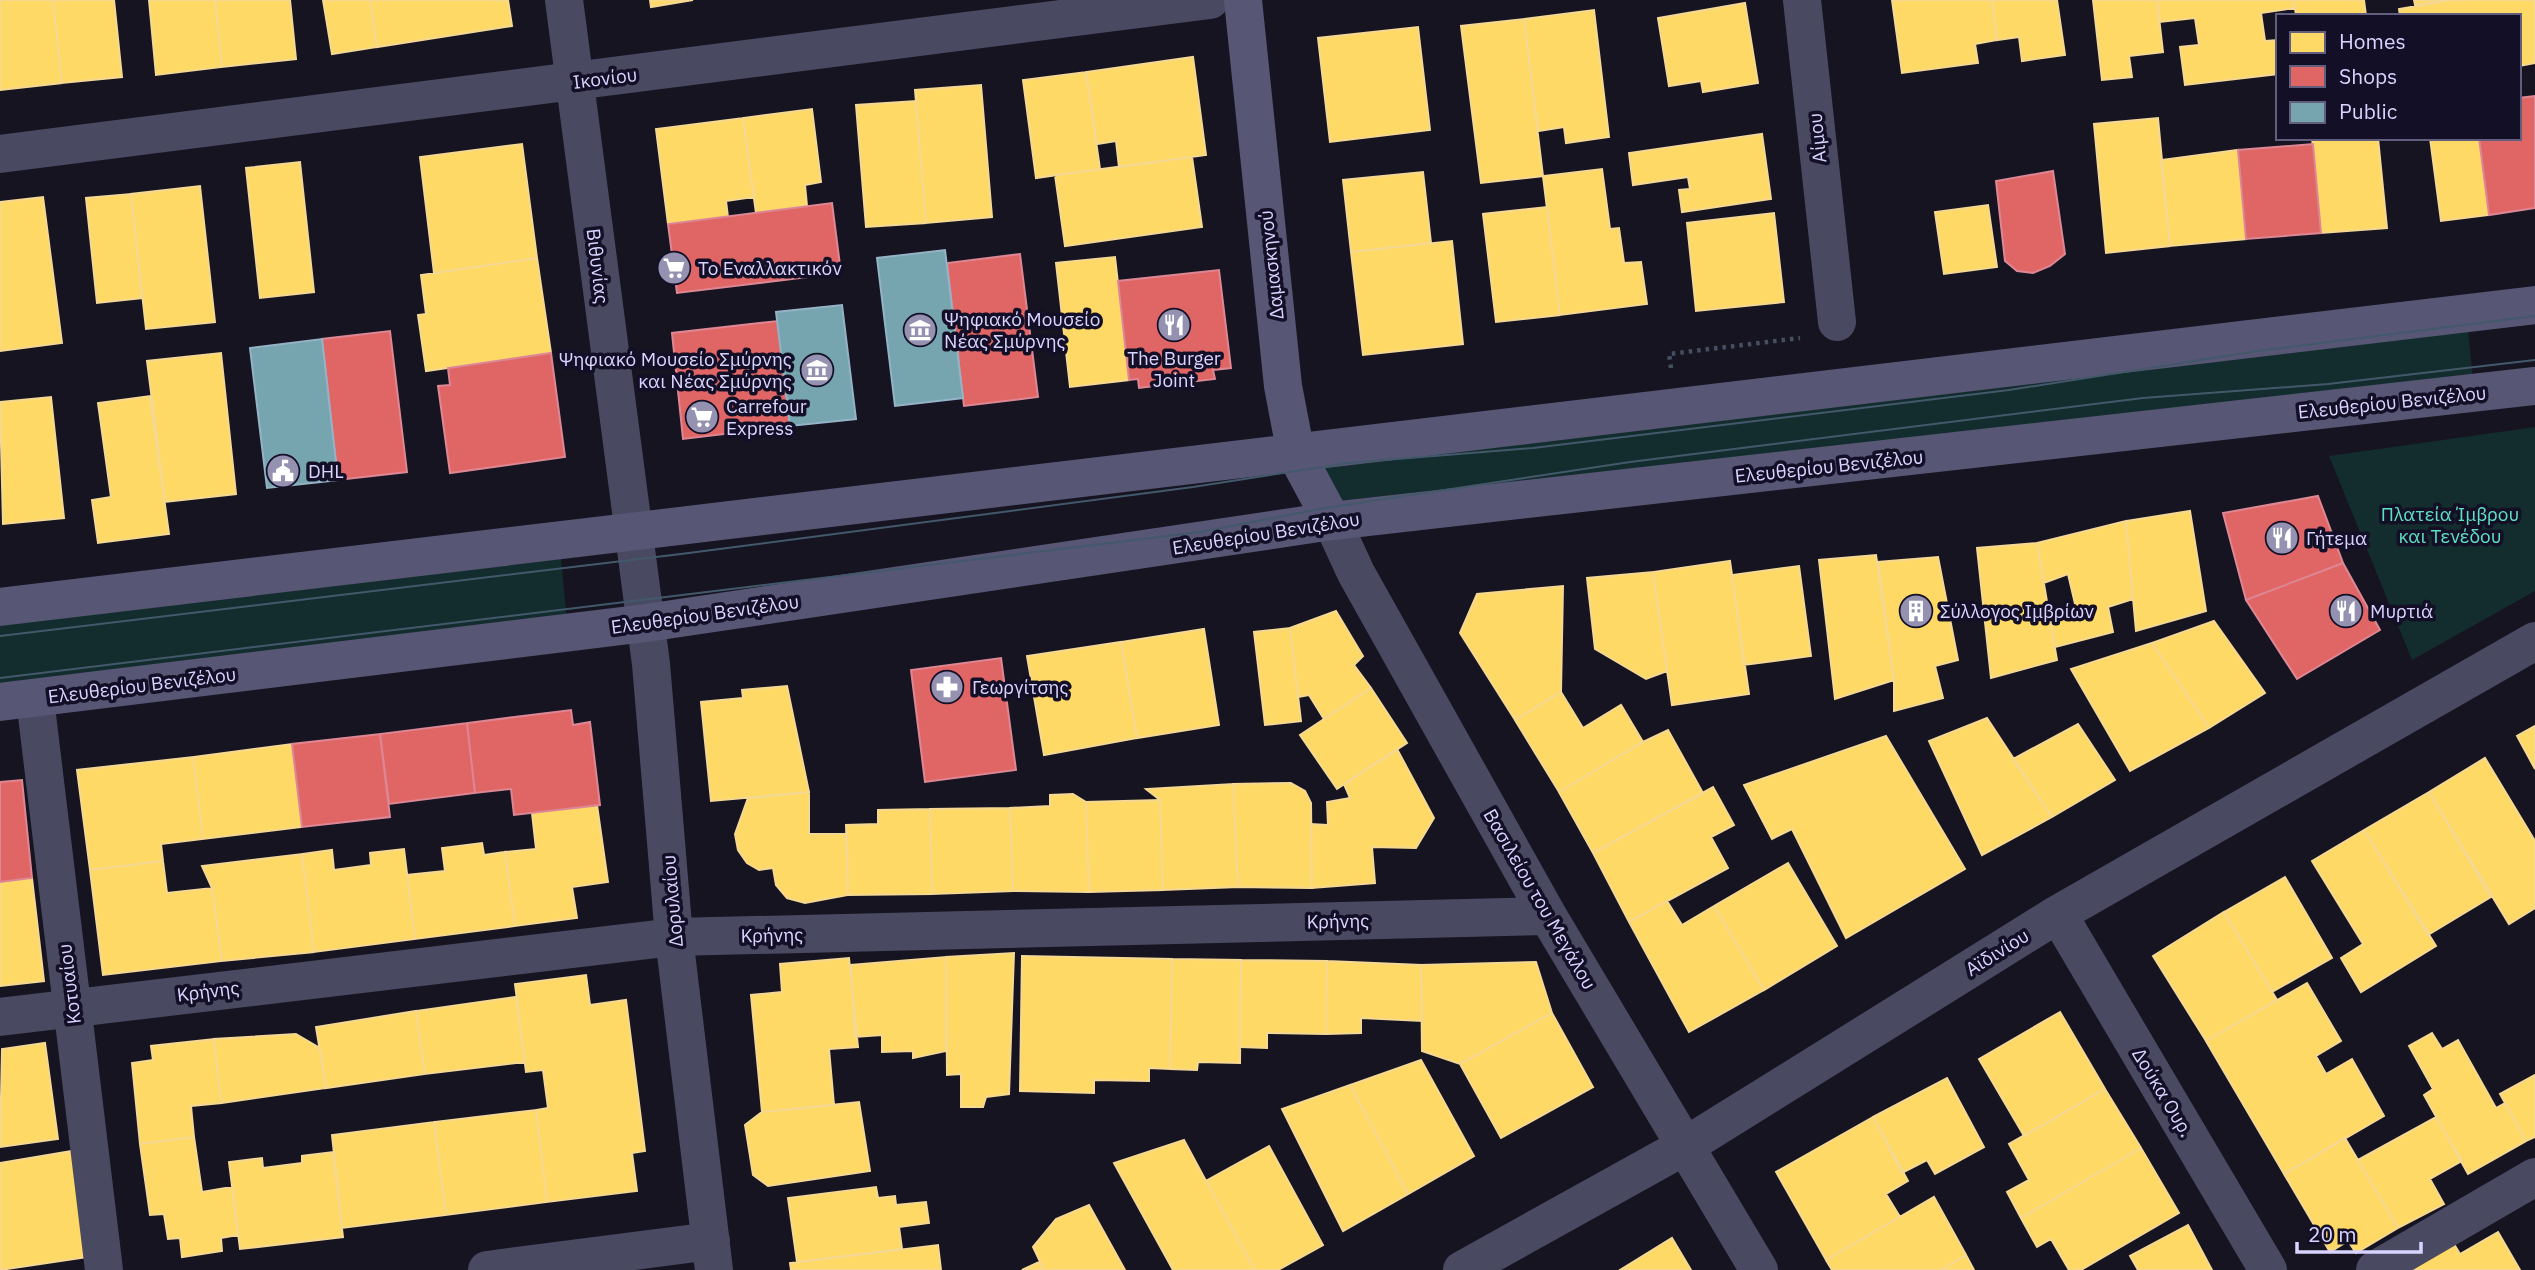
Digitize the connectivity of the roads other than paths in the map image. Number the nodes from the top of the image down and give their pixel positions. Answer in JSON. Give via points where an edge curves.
{"nodes":[{"id":1,"x":564,"y":0,"type":"edge"},
{"id":2,"x":1210,"y":0,"type":"edge"},
{"id":3,"x":1243,"y":0,"type":"edge"},
{"id":4,"x":1802,"y":0,"type":"edge"},
{"id":5,"x":575,"y":82,"type":"junction"},
{"id":6,"x":0,"y":154,"type":"edge"},
{"id":7,"x":2535,"y":305,"type":"edge"},
{"id":8,"x":1837,"y":322,"type":"road end"},
{"id":9,"x":2535,"y":386,"type":"edge"},
{"id":10,"x":1296,"y":454,"type":"junction"},
{"id":11,"x":1332,"y":521,"type":"junction"},
{"id":12,"x":631,"y":532,"type":"junction"},
{"id":13,"x":0,"y":607,"type":"edge"},
{"id":14,"x":646,"y":623,"type":"junction"},
{"id":15,"x":2535,"y":641,"type":"edge"},
{"id":16,"x":18,"y":701,"type":"edge"},
{"id":17,"x":2058,"y":914,"type":"junction"},
{"id":18,"x":1548,"y":916,"type":"junction"},
{"id":19,"x":674,"y":937,"type":"junction"},
{"id":20,"x":72,"y":1007,"type":"junction"},
{"id":21,"x":0,"y":1017,"type":"edge"},
{"id":22,"x":1687,"y":1145,"type":"junction"},
{"id":23,"x":2535,"y":1177,"type":"edge"},
{"id":24,"x":712,"y":1255,"type":"edge"},
{"id":25,"x":104,"y":1270,"type":"edge"},
{"id":26,"x":487,"y":1270,"type":"edge"},
{"id":27,"x":1462,"y":1270,"type":"edge"},
{"id":28,"x":1759,"y":1270,"type":"edge"},
{"id":29,"x":2268,"y":1270,"type":"edge"},
{"id":30,"x":2375,"y":1270,"type":"edge"}],
"edges":[{"from":1,"to":5,"type":"street","name":"Βιθυνίας"},
{"from":2,"to":5,"type":"street","name":"Ικονίου"},
{"from":3,"to":10,"type":"main road","name":"Δαμασκηνού","via":[[1283,386]]},
{"from":4,"to":8,"type":"street","name":"Αίμου"},
{"from":5,"to":6,"type":"street","name":"Ικονίου"},
{"from":5,"to":12,"type":"street","name":"Βιθυνίας"},
{"from":7,"to":10,"type":"main road"},
{"from":9,"to":11,"type":"main road","name":"Ελευθερίου Βενιζέλου"},
{"from":10,"to":11,"type":"main road","name":"Δαμασκηνού"},
{"from":10,"to":12,"type":"main road"},
{"from":11,"to":14,"type":"main road","name":"Ελευθερίου Βενιζέλου"},
{"from":11,"to":18,"type":"street","name":"Βασιλείου του Μεγάλου","via":[[1356,573]]},
{"from":12,"to":13,"type":"main road"},
{"from":12,"to":14,"type":"street","name":"Δορυλαίου"},
{"from":14,"to":16,"type":"main road","name":"Ελευθερίου Βενιζέλου"},
{"from":14,"to":19,"type":"street","name":"Δορυλαίου"},
{"from":15,"to":17,"type":"street","name":"Αϊδινίου"},
{"from":16,"to":20,"type":"street","name":"Κοτυαίου"},
{"from":17,"to":22,"type":"street","name":"Αϊδινίου"},
{"from":17,"to":29,"type":"street","name":"Δούκα Ουρ."},
{"from":18,"to":19,"type":"street","name":"Κρήνης"},
{"from":18,"to":22,"type":"street","name":"Βασιλείου του Μεγάλου"},
{"from":19,"to":20,"type":"street","name":"Κρήνης"},
{"from":19,"to":24,"type":"street","name":"Δορυλαίου"},
{"from":20,"to":21,"type":"street","name":"Κρήνης"},
{"from":20,"to":25,"type":"street","name":"Κοτυαίου"},
{"from":22,"to":27,"type":"street","name":"Αϊδινίου"},
{"from":22,"to":28,"type":"street","name":"Βασιλείου του Μεγάλου"},
{"from":23,"to":30,"type":"street"},
{"from":24,"to":26,"type":"street"}]}
